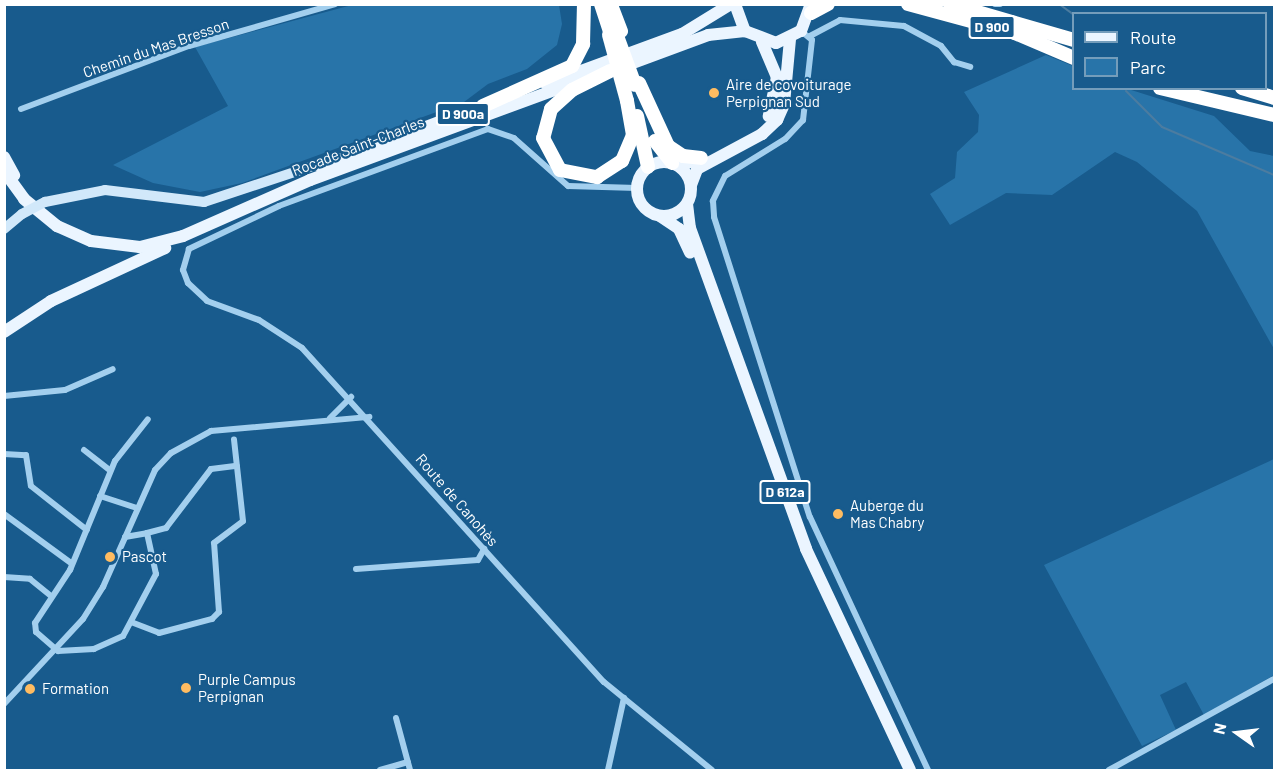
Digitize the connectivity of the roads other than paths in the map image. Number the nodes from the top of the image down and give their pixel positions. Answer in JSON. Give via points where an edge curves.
{"nodes":[{"id":1,"x":335,"y":4,"type":"edge"},
{"id":2,"x":584,"y":4,"type":"edge"},
{"id":3,"x":733,"y":4,"type":"edge"},
{"id":4,"x":828,"y":4,"type":"edge"},
{"id":5,"x":908,"y":4,"type":"edge"},
{"id":6,"x":950,"y":4,"type":"edge"},
{"id":7,"x":605,"y":7,"type":"edge"},
{"id":8,"x":811,"y":9,"type":"edge"},
{"id":9,"x":745,"y":31,"type":"junction"},
{"id":10,"x":806,"y":34,"type":"junction"},
{"id":11,"x":790,"y":39,"type":"junction"},
{"id":12,"x":1072,"y":39,"type":"edge"},
{"id":13,"x":762,"y":42,"type":"junction"},
{"id":14,"x":1072,"y":57,"type":"edge"},
{"id":15,"x":970,"y":67,"type":"dead end"},
{"id":16,"x":610,"y":71,"type":"junction"},
{"id":17,"x":632,"y":89,"type":"junction"},
{"id":18,"x":1166,"y":90,"type":"edge"},
{"id":19,"x":1249,"y":90,"type":"edge"},
{"id":20,"x":1184,"y":96,"type":"junction"},
{"id":21,"x":1275,"y":98,"type":"edge"},
{"id":22,"x":483,"y":106,"type":"junction"},
{"id":23,"x":1275,"y":108,"type":"edge"},
{"id":24,"x":21,"y":109,"type":"dead end"},
{"id":25,"x":1275,"y":115,"type":"edge"},
{"id":26,"x":371,"y":147,"type":"junction"},
{"id":27,"x":4,"y":157,"type":"edge"},
{"id":28,"x":700,"y":158,"type":"junction"},
{"id":29,"x":675,"y":164,"type":"junction"},
{"id":30,"x":648,"y":167,"type":"junction"},
{"id":31,"x":4,"y":171,"type":"edge"},
{"id":32,"x":310,"y":180,"type":"junction"},
{"id":33,"x":691,"y":185,"type":"junction"},
{"id":34,"x":637,"y":188,"type":"junction"},
{"id":35,"x":687,"y":204,"type":"junction"},
{"id":36,"x":660,"y":216,"type":"junction"},
{"id":37,"x":4,"y":229,"type":"edge"},
{"id":38,"x":4,"y":332,"type":"edge"},
{"id":39,"x":113,"y":369,"type":"dead end"},
{"id":40,"x":4,"y":396,"type":"edge"},
{"id":41,"x":351,"y":398,"type":"junction"},
{"id":42,"x":369,"y":417,"type":"junction"},
{"id":43,"x":148,"y":418,"type":"dead end"},
{"id":44,"x":327,"y":420,"type":"junction"},
{"id":45,"x":234,"y":440,"type":"dead end"},
{"id":46,"x":84,"y":450,"type":"dead end"},
{"id":47,"x":4,"y":454,"type":"edge"},
{"id":48,"x":237,"y":466,"type":"junction"},
{"id":49,"x":110,"y":470,"type":"junction"},
{"id":50,"x":100,"y":496,"type":"junction"},
{"id":51,"x":136,"y":508,"type":"junction"},
{"id":52,"x":4,"y":514,"type":"edge"},
{"id":53,"x":87,"y":530,"type":"junction"},
{"id":54,"x":147,"y":533,"type":"junction"},
{"id":55,"x":125,"y":537,"type":"junction"},
{"id":56,"x":484,"y":548,"type":"junction"},
{"id":57,"x":71,"y":563,"type":"junction"},
{"id":58,"x":356,"y":569,"type":"dead end"},
{"id":59,"x":4,"y":577,"type":"edge"},
{"id":60,"x":51,"y":596,"type":"junction"},
{"id":61,"x":131,"y":622,"type":"junction"},
{"id":62,"x":58,"y":651,"type":"junction"},
{"id":63,"x":1275,"y":679,"type":"edge"},
{"id":64,"x":624,"y":698,"type":"junction"},
{"id":65,"x":4,"y":704,"type":"edge"},
{"id":66,"x":396,"y":718,"type":"dead end"},
{"id":67,"x":408,"y":762,"type":"junction"},
{"id":68,"x":380,"y":771,"type":"edge"},
{"id":69,"x":410,"y":771,"type":"edge"},
{"id":70,"x":609,"y":771,"type":"edge"},
{"id":71,"x":712,"y":771,"type":"edge"},
{"id":72,"x":902,"y":771,"type":"edge"},
{"id":73,"x":910,"y":771,"type":"edge"},
{"id":74,"x":928,"y":771,"type":"edge"},
{"id":75,"x":1109,"y":771,"type":"edge"}],
"edges":[{"from":1,"to":24,"type":"street","name":"Chemin du Mas Bresson","via":[[189,46]]},
{"from":2,"to":22,"type":"highway","number":"D 900a","via":[[583,44],[572,66]]},
{"from":3,"to":9,"type":"main road"},
{"from":3,"to":22,"type":"main road","name":"Rocade Saint-Charles","number":"D 900a","via":[[682,34]]},
{"from":4,"to":8,"type":"highway"},
{"from":5,"to":14,"type":"highway","number":"D 900","via":[[1015,33]]},
{"from":6,"to":12,"type":"highway","number":"D 900"},
{"from":7,"to":17,"type":"highway","bridge":true},
{"from":8,"to":10,"type":"main road"},
{"from":9,"to":13,"type":"main road"},
{"from":9,"to":16,"type":"main road","name":"Rocade Saint-Charles","number":"D 900a","via":[[708,35]]},
{"from":10,"to":11,"type":"main road"},
{"from":10,"to":15,"type":"street","via":[[840,20],[904,26]]},
{"from":10,"to":74,"type":"street","via":[[810,93],[803,120],[784,139],[724,176],[713,201],[714,217],[810,517]]},
{"from":11,"to":13,"type":"main road"},
{"from":11,"to":33,"type":"main road","via":[[784,104],[777,120],[762,134],[697,169]]},
{"from":13,"to":28,"type":"main road","via":[[777,77],[773,111],[760,127]]},
{"from":16,"to":17,"type":"highway","via":[[572,90],[551,109],[543,138],[560,170],[597,177],[622,161],[633,135]]},
{"from":16,"to":32,"type":"main road","name":"Rocade Saint-Charles","number":"D 900a"},
{"from":17,"to":28,"type":"highway","via":[[668,146],[683,156]]},
{"from":17,"to":29,"type":"highway","via":[[654,140]]},
{"from":17,"to":30,"type":"highway"},
{"from":18,"to":20,"type":"highway"},
{"from":19,"to":21,"type":"highway"},
{"from":20,"to":23,"type":"highway"},
{"from":20,"to":25,"type":"highway"},
{"from":22,"to":26,"type":"main road","name":"Rocade Saint-Charles","number":"D 900a"},
{"from":26,"to":27,"type":"main road","name":"Rocade Saint-Charles","number":"D 900a","via":[[181,230],[138,240],[99,237],[61,222],[32,200]]},
{"from":26,"to":37,"type":"main road","bridge":true,"via":[[225,199],[189,203],[88,190],[45,202]]},
{"from":28,"to":29,"type":"main road"},
{"from":29,"to":30,"type":"main road"},
{"from":29,"to":33,"type":"main road"},
{"from":30,"to":34,"type":"main road"},
{"from":31,"to":32,"type":"main road","name":"Rocade Saint-Charles","number":"D 900a","via":[[24,199],[57,226],[122,246],[183,236]]},
{"from":32,"to":38,"type":"main road","via":[[51,301]]},
{"from":33,"to":35,"type":"main road"},
{"from":34,"to":36,"type":"main road","via":[[646,209]]},
{"from":34,"to":41,"type":"street","name":"Route de Canohès","via":[[568,186],[514,138],[488,129],[279,206],[189,249],[183,260],[188,283],[207,301],[279,330]]},
{"from":35,"to":36,"type":"main road","via":[[675,214]]},
{"from":35,"to":73,"type":"main road","number":"D 612a","via":[[690,228],[806,549]]},
{"from":36,"to":72,"type":"main road","number":"D 612a","via":[[686,241],[800,552]]},
{"from":39,"to":40,"type":"street","via":[[65,390]]},
{"from":41,"to":42,"type":"street","name":"Route de Canohès"},
{"from":41,"to":44,"type":"street"},
{"from":42,"to":44,"type":"street"},
{"from":42,"to":56,"type":"street","name":"Route de Canohès"},
{"from":43,"to":49,"type":"street"},
{"from":44,"to":51,"type":"street","via":[[211,431],[191,439],[155,470]]},
{"from":45,"to":48,"type":"street"},
{"from":46,"to":49,"type":"street"},
{"from":47,"to":53,"type":"street","via":[[26,455],[31,486]]},
{"from":48,"to":54,"type":"street","via":[[211,469],[166,528]]},
{"from":48,"to":61,"type":"street","via":[[243,521],[214,543],[219,612],[212,619],[159,633]]},
{"from":49,"to":50,"type":"street"},
{"from":50,"to":51,"type":"street"},
{"from":50,"to":53,"type":"street"},
{"from":51,"to":55,"type":"street"},
{"from":52,"to":57,"type":"street"},
{"from":53,"to":57,"type":"street"},
{"from":54,"to":55,"type":"street"},
{"from":54,"to":61,"type":"street","via":[[156,574]]},
{"from":55,"to":62,"type":"street","via":[[103,587]]},
{"from":56,"to":58,"type":"street","via":[[478,560]]},
{"from":56,"to":64,"type":"street","name":"Route de Canohès"},
{"from":57,"to":60,"type":"street"},
{"from":59,"to":60,"type":"street","via":[[30,579]]},
{"from":60,"to":62,"type":"street","via":[[35,623],[36,632]]},
{"from":61,"to":62,"type":"street","via":[[112,644],[74,653]]},
{"from":62,"to":65,"type":"street"},
{"from":63,"to":75,"type":"street"},
{"from":64,"to":70,"type":"street"},
{"from":64,"to":71,"type":"street","name":"Route de Canohès"},
{"from":66,"to":67,"type":"street"},
{"from":67,"to":68,"type":"street"},
{"from":67,"to":69,"type":"street"}]}
